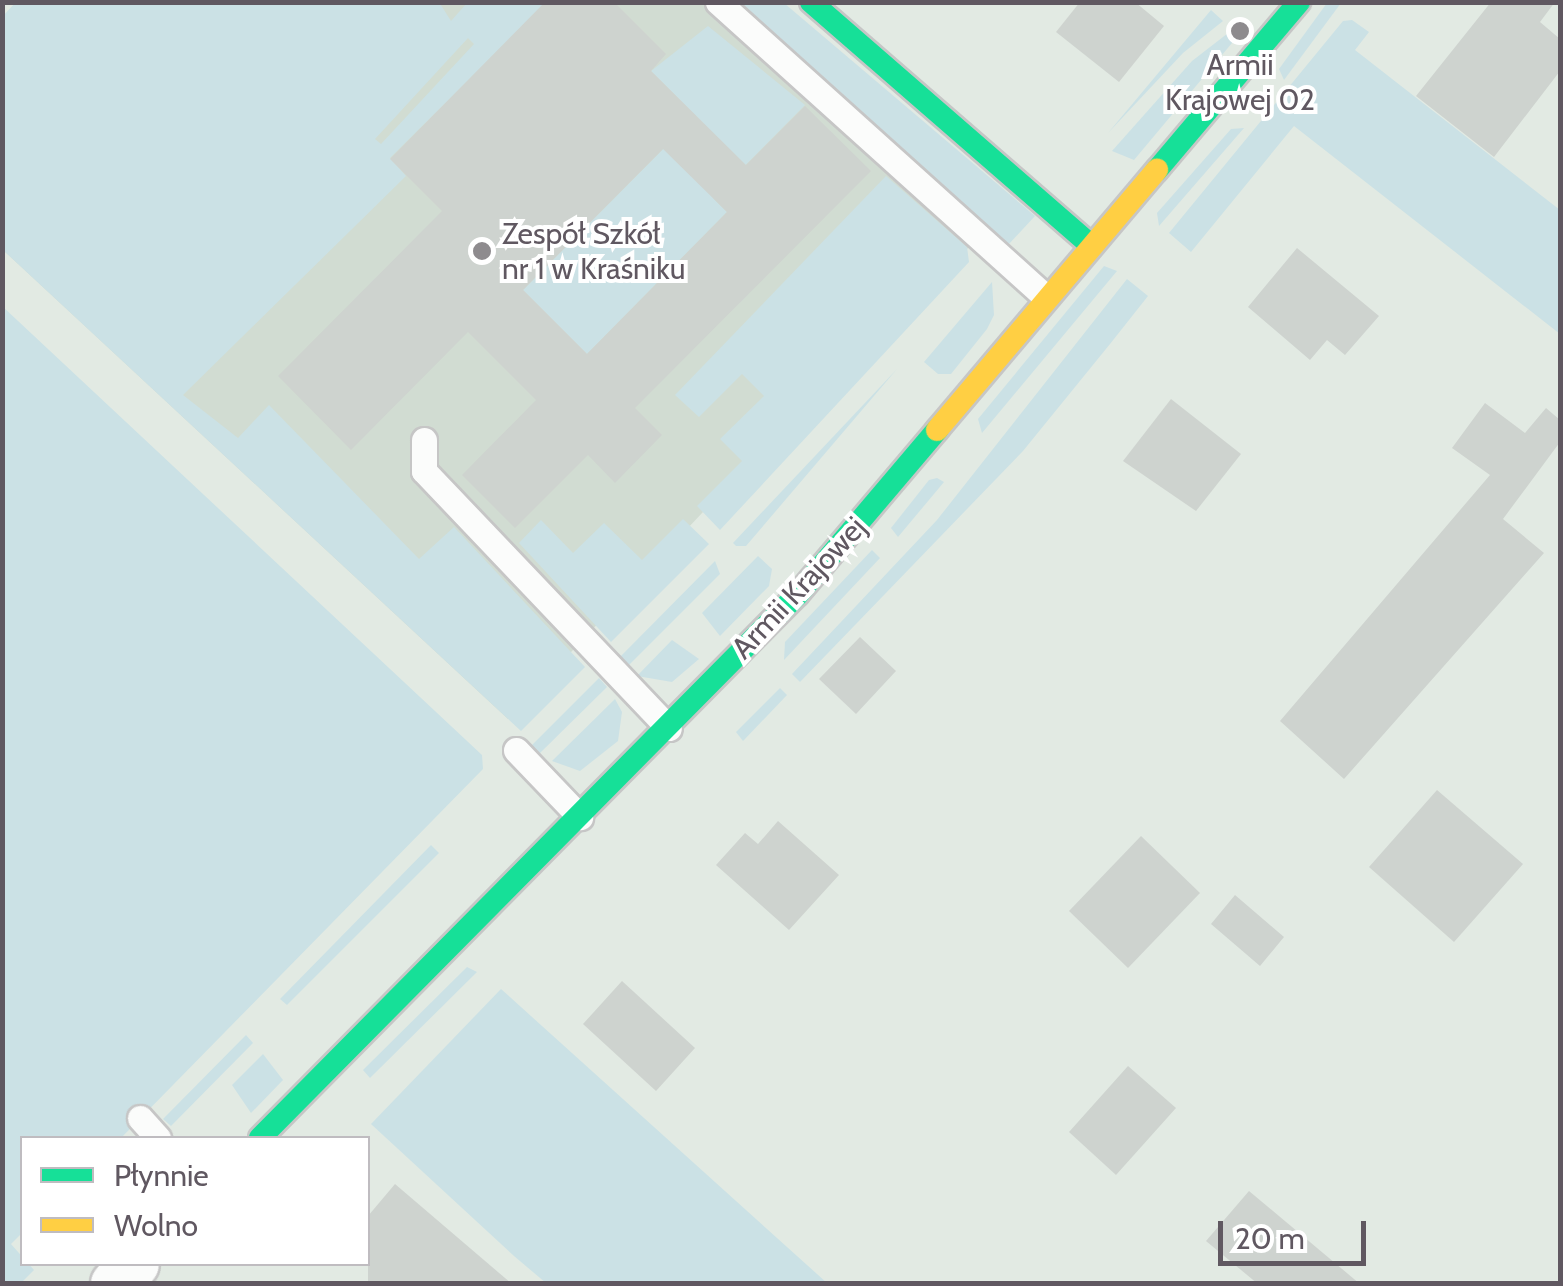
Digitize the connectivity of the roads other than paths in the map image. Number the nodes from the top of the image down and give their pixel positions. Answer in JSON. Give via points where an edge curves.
{"nodes":[{"id":1,"x":718,"y":2,"type":"edge"},
{"id":2,"x":810,"y":2,"type":"edge"},
{"id":3,"x":1299,"y":2,"type":"edge"},
{"id":4,"x":1091,"y":245,"type":"junction"},
{"id":5,"x":1046,"y":297,"type":"junction"},
{"id":6,"x":424,"y":440,"type":"dead end"},
{"id":7,"x":669,"y":728,"type":"junction"},
{"id":8,"x":516,"y":750,"type":"dead end"},
{"id":9,"x":580,"y":817,"type":"junction"},
{"id":10,"x":140,"y":1118,"type":"dead end"},
{"id":11,"x":156,"y":1136,"type":"edge"},
{"id":12,"x":262,"y":1136,"type":"edge"},
{"id":13,"x":133,"y":1266,"type":"edge"},
{"id":14,"x":115,"y":1284,"type":"edge"}],
"edges":[{"from":1,"to":5,"type":"lane"},
{"from":2,"to":4,"type":"street"},
{"from":3,"to":4,"type":"street","name":"Armii Krajowej"},
{"from":4,"to":5,"type":"street","name":"Armii Krajowej"},
{"from":5,"to":7,"type":"street","name":"Armii Krajowej","via":[[845,542]]},
{"from":6,"to":7,"type":"lane","via":[[424,471]]},
{"from":7,"to":9,"type":"street","name":"Armii Krajowej"},
{"from":8,"to":9,"type":"lane"},
{"from":9,"to":12,"type":"street","name":"Armii Krajowej"},
{"from":10,"to":11,"type":"lane"},
{"from":13,"to":14,"type":"street"}]}
